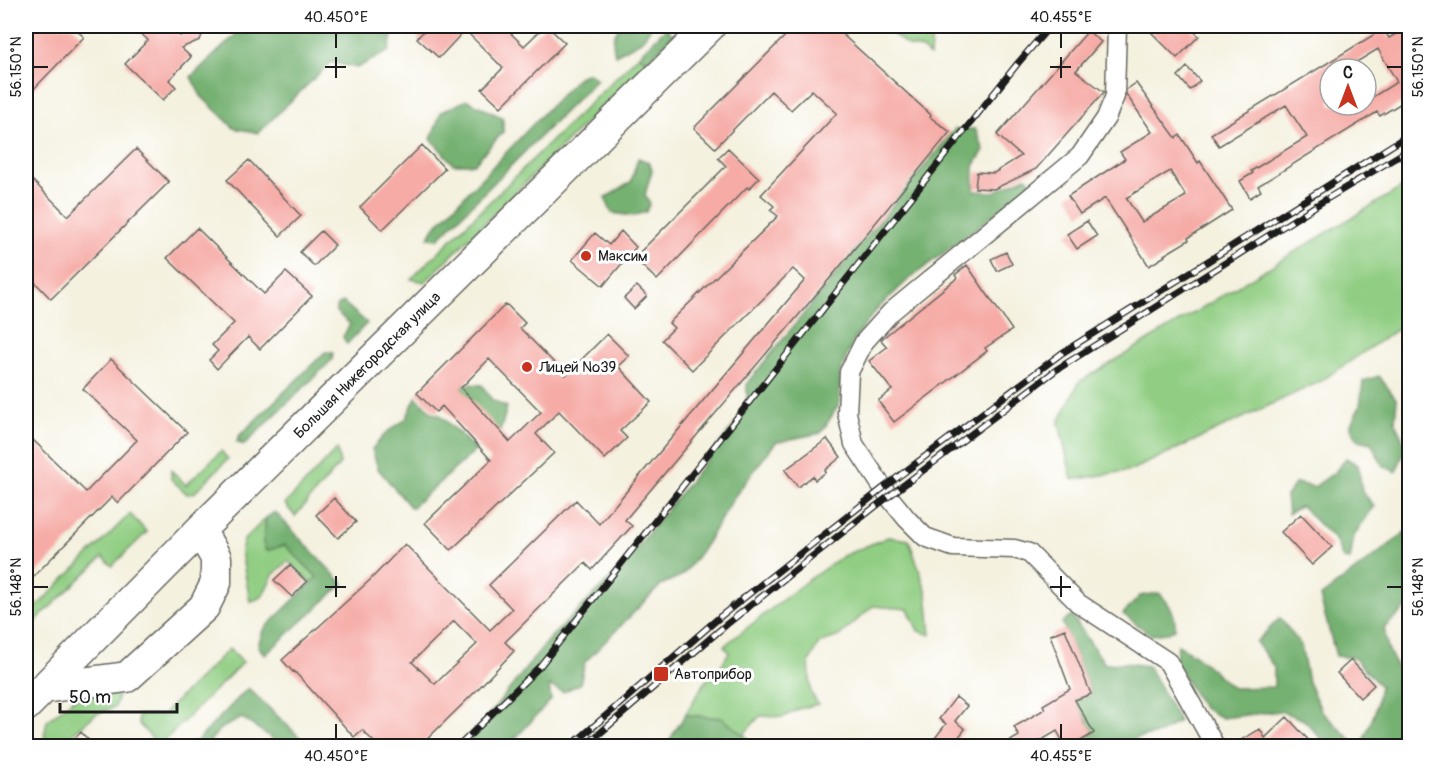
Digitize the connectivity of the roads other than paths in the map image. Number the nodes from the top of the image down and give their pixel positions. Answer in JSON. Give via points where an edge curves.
{"nodes":[{"id":1,"x":711,"y":26,"type":"edge"},
{"id":2,"x":1118,"y":26,"type":"edge"},
{"id":3,"x":200,"y":530,"type":"junction"},
{"id":4,"x":34,"y":697,"type":"edge"},
{"id":5,"x":1215,"y":747,"type":"edge"}],
"edges":[{"from":1,"to":3,"type":"main road","name":"Большая Нижегородская улица"},
{"from":2,"to":5,"type":"street","via":[[1115,96],[1106,118],[1080,156],[891,312],[864,342],[849,372],[847,413],[854,444],[882,489],[925,537],[953,547],[1029,553],[1078,603],[1168,662]]},
{"from":3,"to":4,"type":"main road","name":"Большая Нижегородская улица"},
{"from":3,"to":4,"type":"main road","via":[[216,558],[216,583],[204,607],[127,677]]}]}
